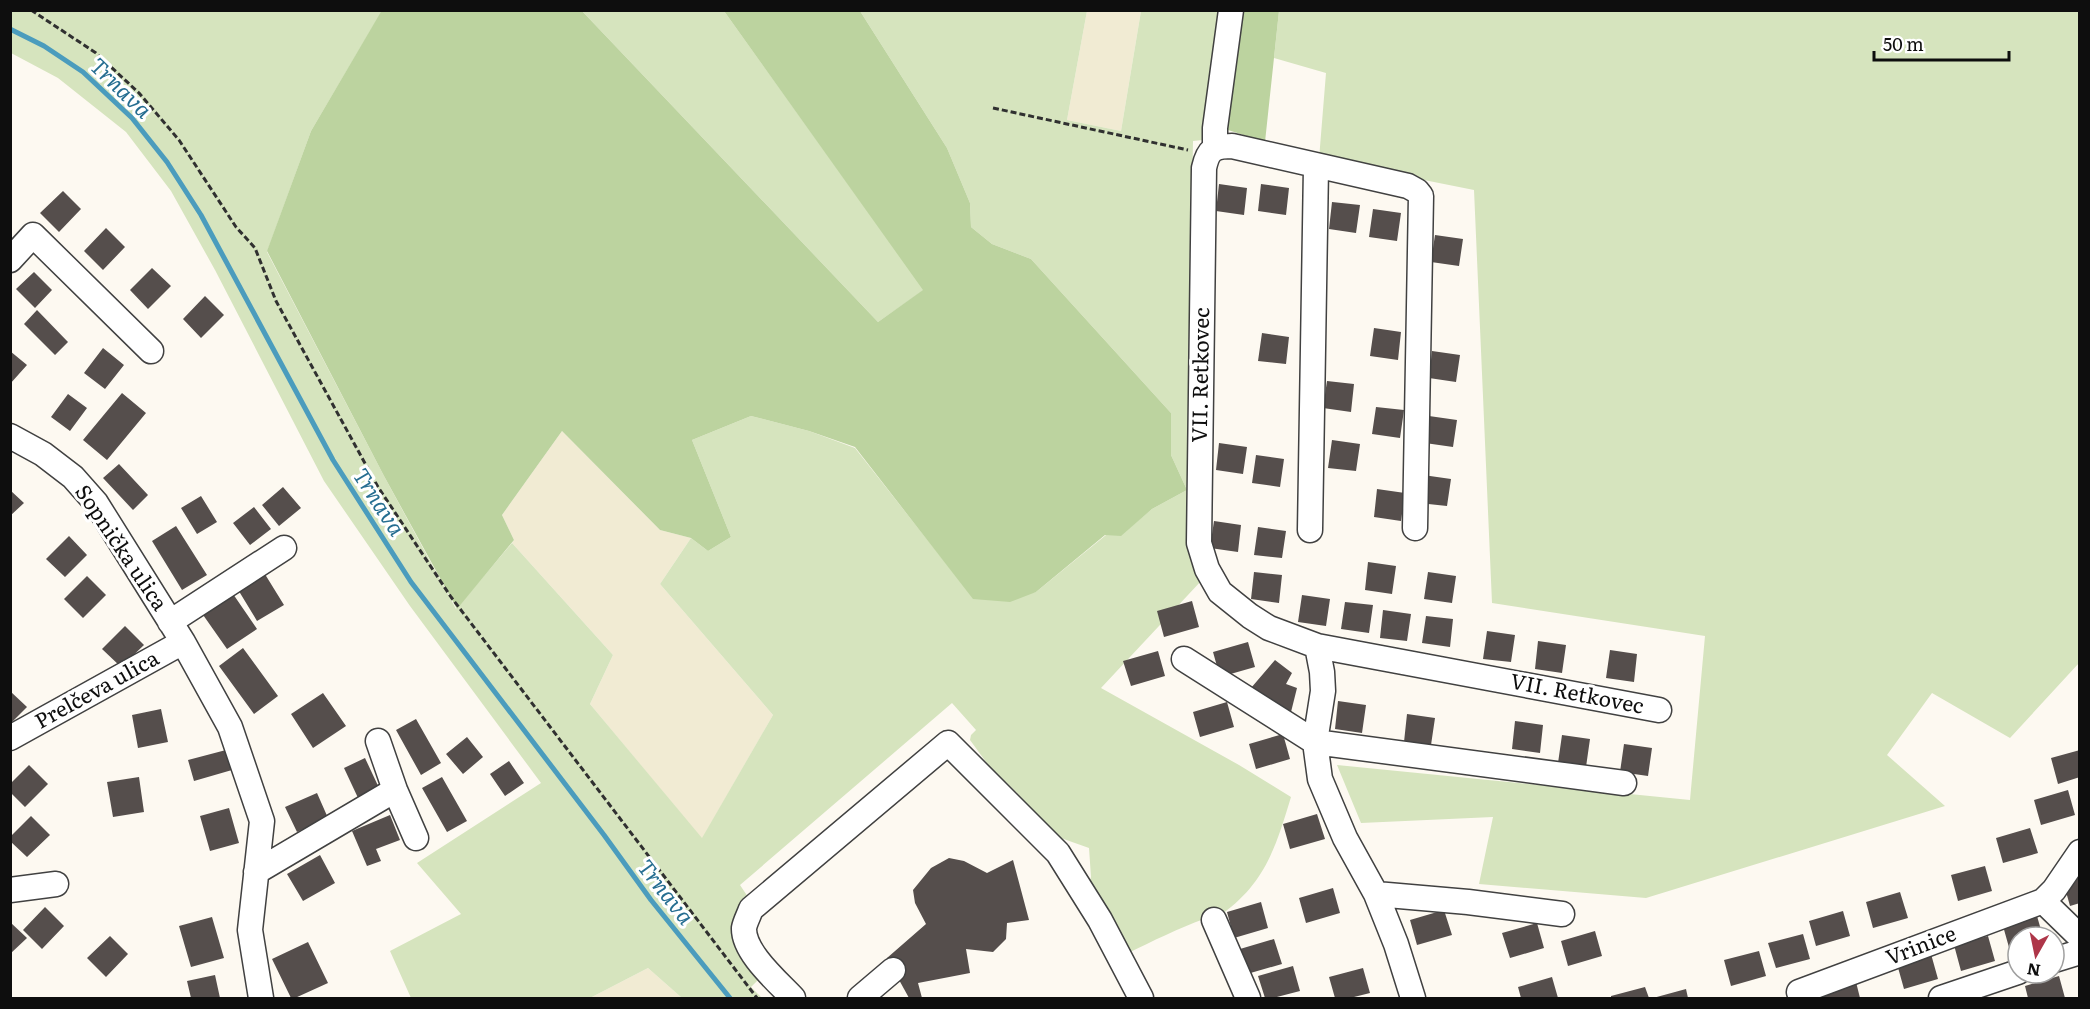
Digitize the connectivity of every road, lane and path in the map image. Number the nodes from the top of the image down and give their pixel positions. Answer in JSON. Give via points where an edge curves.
{"nodes":[{"id":1,"x":31,"y":10,"type":"edge"},
{"id":2,"x":1231,"y":10,"type":"edge"},
{"id":3,"x":993,"y":108,"type":"dead end"},
{"id":4,"x":1211,"y":151,"type":"junction"},
{"id":5,"x":1316,"y":167,"type":"junction"},
{"id":6,"x":10,"y":260,"type":"edge"},
{"id":7,"x":151,"y":351,"type":"dead end"},
{"id":8,"x":10,"y":436,"type":"edge"},
{"id":9,"x":1414,"y":528,"type":"dead end"},
{"id":10,"x":1310,"y":530,"type":"dead end"},
{"id":11,"x":284,"y":548,"type":"dead end"},
{"id":12,"x":170,"y":622,"type":"junction"},
{"id":13,"x":183,"y":642,"type":"junction"},
{"id":14,"x":1317,"y":646,"type":"junction"},
{"id":15,"x":1184,"y":659,"type":"dead end"},
{"id":16,"x":1659,"y":710,"type":"dead end"},
{"id":17,"x":10,"y":738,"type":"edge"},
{"id":18,"x":378,"y":741,"type":"dead end"},
{"id":19,"x":1315,"y":742,"type":"junction"},
{"id":20,"x":1624,"y":783,"type":"dead end"},
{"id":21,"x":395,"y":790,"type":"junction"},
{"id":22,"x":416,"y":838,"type":"dead end"},
{"id":23,"x":2079,"y":852,"type":"edge"},
{"id":24,"x":256,"y":872,"type":"junction"},
{"id":25,"x":56,"y":884,"type":"dead end"},
{"id":26,"x":10,"y":890,"type":"edge"},
{"id":27,"x":1376,"y":894,"type":"junction"},
{"id":28,"x":2043,"y":901,"type":"junction"},
{"id":29,"x":1562,"y":914,"type":"dead end"},
{"id":30,"x":1214,"y":920,"type":"dead end"},
{"id":31,"x":2079,"y":936,"type":"edge"},
{"id":32,"x":893,"y":970,"type":"dead end"},
{"id":33,"x":2006,"y":976,"type":"edge"},
{"id":34,"x":1799,"y":992,"type":"dead end"},
{"id":35,"x":261,"y":999,"type":"edge"},
{"id":36,"x":757,"y":999,"type":"edge"},
{"id":37,"x":793,"y":999,"type":"edge"},
{"id":38,"x":860,"y":999,"type":"edge"},
{"id":39,"x":1141,"y":999,"type":"edge"},
{"id":40,"x":1248,"y":999,"type":"edge"},
{"id":41,"x":1413,"y":999,"type":"edge"},
{"id":42,"x":1941,"y":999,"type":"edge"}],
"edges":[{"from":1,"to":36,"type":"path","via":[[96,53],[139,93],[179,140],[236,228],[255,248],[276,301],[378,487],[451,597]]},
{"from":2,"to":4,"type":"street","name":"VII. Retkovec"},
{"from":3,"to":4,"type":"path"},
{"from":4,"to":5,"type":"street","via":[[1232,146]]},
{"from":4,"to":14,"type":"street","name":"VII. Retkovec","via":[[1204,168],[1199,543],[1220,591],[1269,628]]},
{"from":5,"to":9,"type":"street","via":[[1408,186],[1421,196]]},
{"from":5,"to":10,"type":"street"},
{"from":6,"to":7,"type":"street","via":[[33,235]]},
{"from":8,"to":12,"type":"street","name":"Sopnička ulica","via":[[73,477],[96,503]]},
{"from":11,"to":12,"type":"street","name":"Sopnička ulica"},
{"from":12,"to":13,"type":"street","name":"Sopnička ulica"},
{"from":13,"to":17,"type":"street","name":"Prelčeva ulica"},
{"from":13,"to":24,"type":"street","name":"Sopnička ulica","via":[[230,727],[262,821]]},
{"from":14,"to":16,"type":"street","name":"VII. Retkovec"},
{"from":14,"to":19,"type":"street","via":[[1323,691]]},
{"from":15,"to":19,"type":"street"},
{"from":18,"to":21,"type":"street"},
{"from":19,"to":20,"type":"street"},
{"from":19,"to":27,"type":"street","via":[[1320,779],[1345,838]]},
{"from":21,"to":22,"type":"street"},
{"from":21,"to":24,"type":"street"},
{"from":23,"to":28,"type":"street"},
{"from":24,"to":35,"type":"street","name":"Sopnička ulica","via":[[250,930]]},
{"from":25,"to":26,"type":"street"},
{"from":27,"to":29,"type":"street"},
{"from":27,"to":41,"type":"street"},
{"from":28,"to":31,"type":"street"},
{"from":28,"to":34,"type":"street","name":"Vrinice"},
{"from":30,"to":40,"type":"street"},
{"from":32,"to":38,"type":"street"},
{"from":33,"to":42,"type":"street"},
{"from":37,"to":39,"type":"street","via":[[747,944],[744,927],[751,909],[948,743],[1058,853],[1100,920]]}]}
